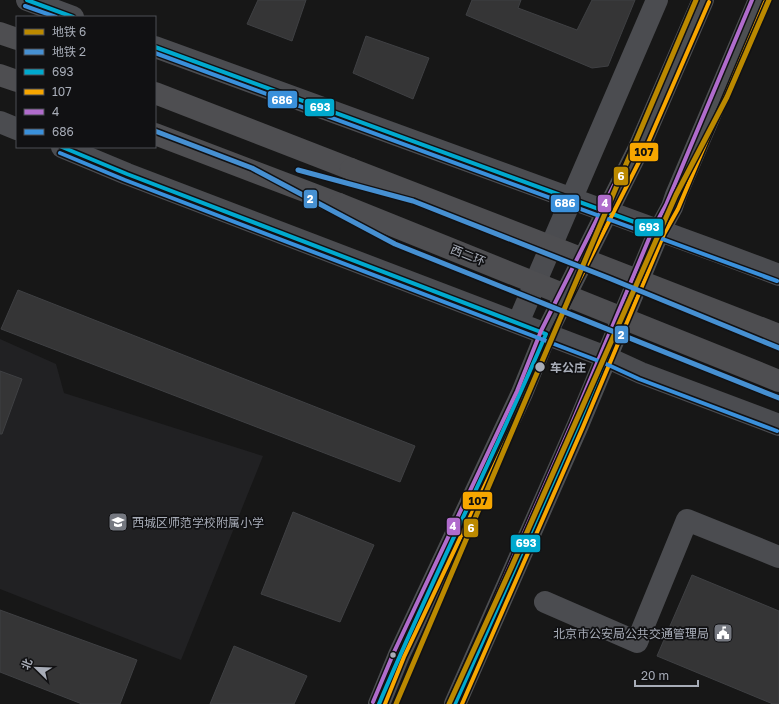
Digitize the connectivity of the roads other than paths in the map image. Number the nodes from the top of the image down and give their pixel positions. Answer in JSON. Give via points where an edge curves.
{"nodes":[{"id":1,"x":27,"y":0,"type":"edge"},
{"id":2,"x":657,"y":0,"type":"edge"},
{"id":3,"x":703,"y":0,"type":"edge"},
{"id":4,"x":759,"y":0,"type":"edge"},
{"id":5,"x":70,"y":16,"type":"edge"},
{"id":6,"x":0,"y":33,"type":"edge"},
{"id":7,"x":16,"y":39,"type":"edge"},
{"id":8,"x":156,"y":47,"type":"edge"},
{"id":9,"x":0,"y":75,"type":"edge"},
{"id":10,"x":16,"y":81,"type":"edge"},
{"id":11,"x":156,"y":93,"type":"edge"},
{"id":12,"x":0,"y":122,"type":"edge"},
{"id":13,"x":16,"y":128,"type":"edge"},
{"id":14,"x":156,"y":134,"type":"edge"},
{"id":15,"x":64,"y":148,"type":"edge"},
{"id":16,"x":572,"y":199,"type":"junction"},
{"id":17,"x":607,"y":212,"type":"junction"},
{"id":18,"x":660,"y":230,"type":"junction"},
{"id":19,"x":779,"y":275,"type":"edge"},
{"id":20,"x":518,"y":324,"type":"junction"},
{"id":21,"x":546,"y":334,"type":"junction"},
{"id":22,"x":779,"y":335,"type":"edge"},
{"id":23,"x":606,"y":357,"type":"junction"},
{"id":24,"x":779,"y":380,"type":"edge"},
{"id":25,"x":779,"y":425,"type":"edge"},
{"id":26,"x":779,"y":557,"type":"edge"},
{"id":27,"x":545,"y":602,"type":"dead end"},
{"id":28,"x":379,"y":704,"type":"edge"},
{"id":29,"x":455,"y":704,"type":"edge"}],
"edges":[{"from":1,"to":5,"type":"street"},
{"from":2,"to":16,"type":"street"},
{"from":3,"to":17,"type":"main road","via":[[638,150]]},
{"from":4,"to":18,"type":"main road"},
{"from":6,"to":7,"type":"highway"},
{"from":8,"to":16,"type":"street"},
{"from":9,"to":10,"type":"highway"},
{"from":11,"to":22,"type":"highway","bridge":true},
{"from":12,"to":13,"type":"street"},
{"from":14,"to":24,"type":"highway","name":"西二环","bridge":true,"via":[[339,204]]},
{"from":15,"to":20,"type":"street"},
{"from":16,"to":17,"type":"street"},
{"from":16,"to":20,"type":"street"},
{"from":17,"to":18,"type":"street"},
{"from":17,"to":21,"type":"main road"},
{"from":18,"to":19,"type":"street"},
{"from":18,"to":23,"type":"main road"},
{"from":20,"to":21,"type":"street"},
{"from":21,"to":23,"type":"street"},
{"from":21,"to":28,"type":"main road","via":[[522,393],[399,655]]},
{"from":23,"to":25,"type":"street","via":[[641,373]]},
{"from":23,"to":29,"type":"main road"},
{"from":26,"to":27,"type":"street","via":[[687,520],[637,642]]}]}
